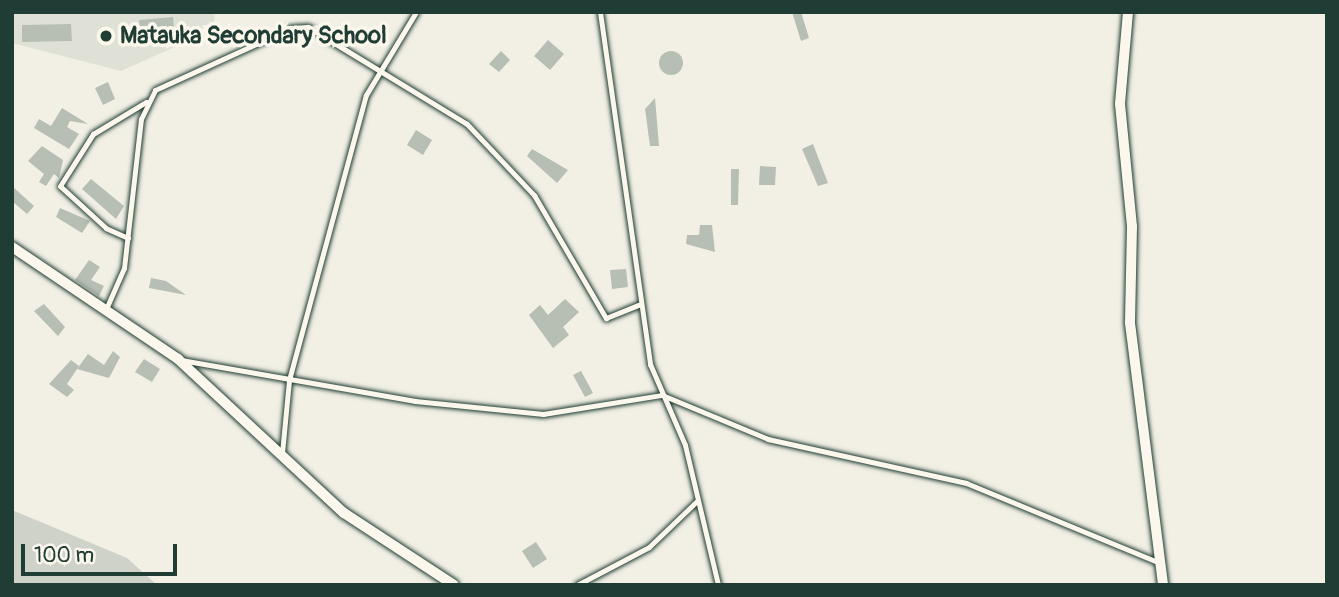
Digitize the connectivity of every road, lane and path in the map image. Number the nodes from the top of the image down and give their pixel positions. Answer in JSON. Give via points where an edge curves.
{"nodes":[{"id":1,"x":416,"y":12,"type":"edge"},
{"id":2,"x":600,"y":12,"type":"edge"},
{"id":3,"x":1128,"y":12,"type":"edge"},
{"id":4,"x":380,"y":68,"type":"junction"},
{"id":5,"x":146,"y":102,"type":"junction"},
{"id":6,"x":128,"y":238,"type":"junction"},
{"id":7,"x":12,"y":247,"type":"edge"},
{"id":8,"x":639,"y":305,"type":"junction"},
{"id":9,"x":105,"y":310,"type":"junction"},
{"id":10,"x":178,"y":359,"type":"junction"},
{"id":11,"x":289,"y":380,"type":"junction"},
{"id":12,"x":662,"y":395,"type":"junction"},
{"id":13,"x":282,"y":456,"type":"junction"},
{"id":14,"x":696,"y":501,"type":"junction"},
{"id":15,"x":1164,"y":564,"type":"junction"},
{"id":16,"x":454,"y":585,"type":"edge"},
{"id":17,"x":577,"y":585,"type":"edge"},
{"id":18,"x":718,"y":585,"type":"edge"},
{"id":19,"x":1163,"y":585,"type":"edge"}],
"edges":[{"from":1,"to":4,"type":"lane"},
{"from":2,"to":8,"type":"lane"},
{"from":3,"to":15,"type":"street","via":[[1120,104],[1132,226],[1130,323]]},
{"from":4,"to":5,"type":"lane","via":[[328,34],[291,29],[169,81]]},
{"from":4,"to":8,"type":"lane","via":[[467,124],[534,195],[606,318]]},
{"from":4,"to":11,"type":"lane","via":[[366,95]]},
{"from":5,"to":6,"type":"lane"},
{"from":5,"to":6,"type":"lane","via":[[93,134],[60,186],[106,228]]},
{"from":6,"to":9,"type":"lane","via":[[124,268]]},
{"from":7,"to":9,"type":"street"},
{"from":8,"to":12,"type":"lane"},
{"from":9,"to":10,"type":"street"},
{"from":10,"to":11,"type":"lane"},
{"from":10,"to":13,"type":"street"},
{"from":11,"to":12,"type":"lane","via":[[543,414]]},
{"from":11,"to":13,"type":"lane"},
{"from":12,"to":14,"type":"lane","via":[[685,444]]},
{"from":12,"to":15,"type":"lane","via":[[768,439],[966,483]]},
{"from":13,"to":16,"type":"street","via":[[344,513]]},
{"from":14,"to":17,"type":"lane","via":[[649,547]]},
{"from":14,"to":18,"type":"lane"},
{"from":15,"to":19,"type":"street"}]}
